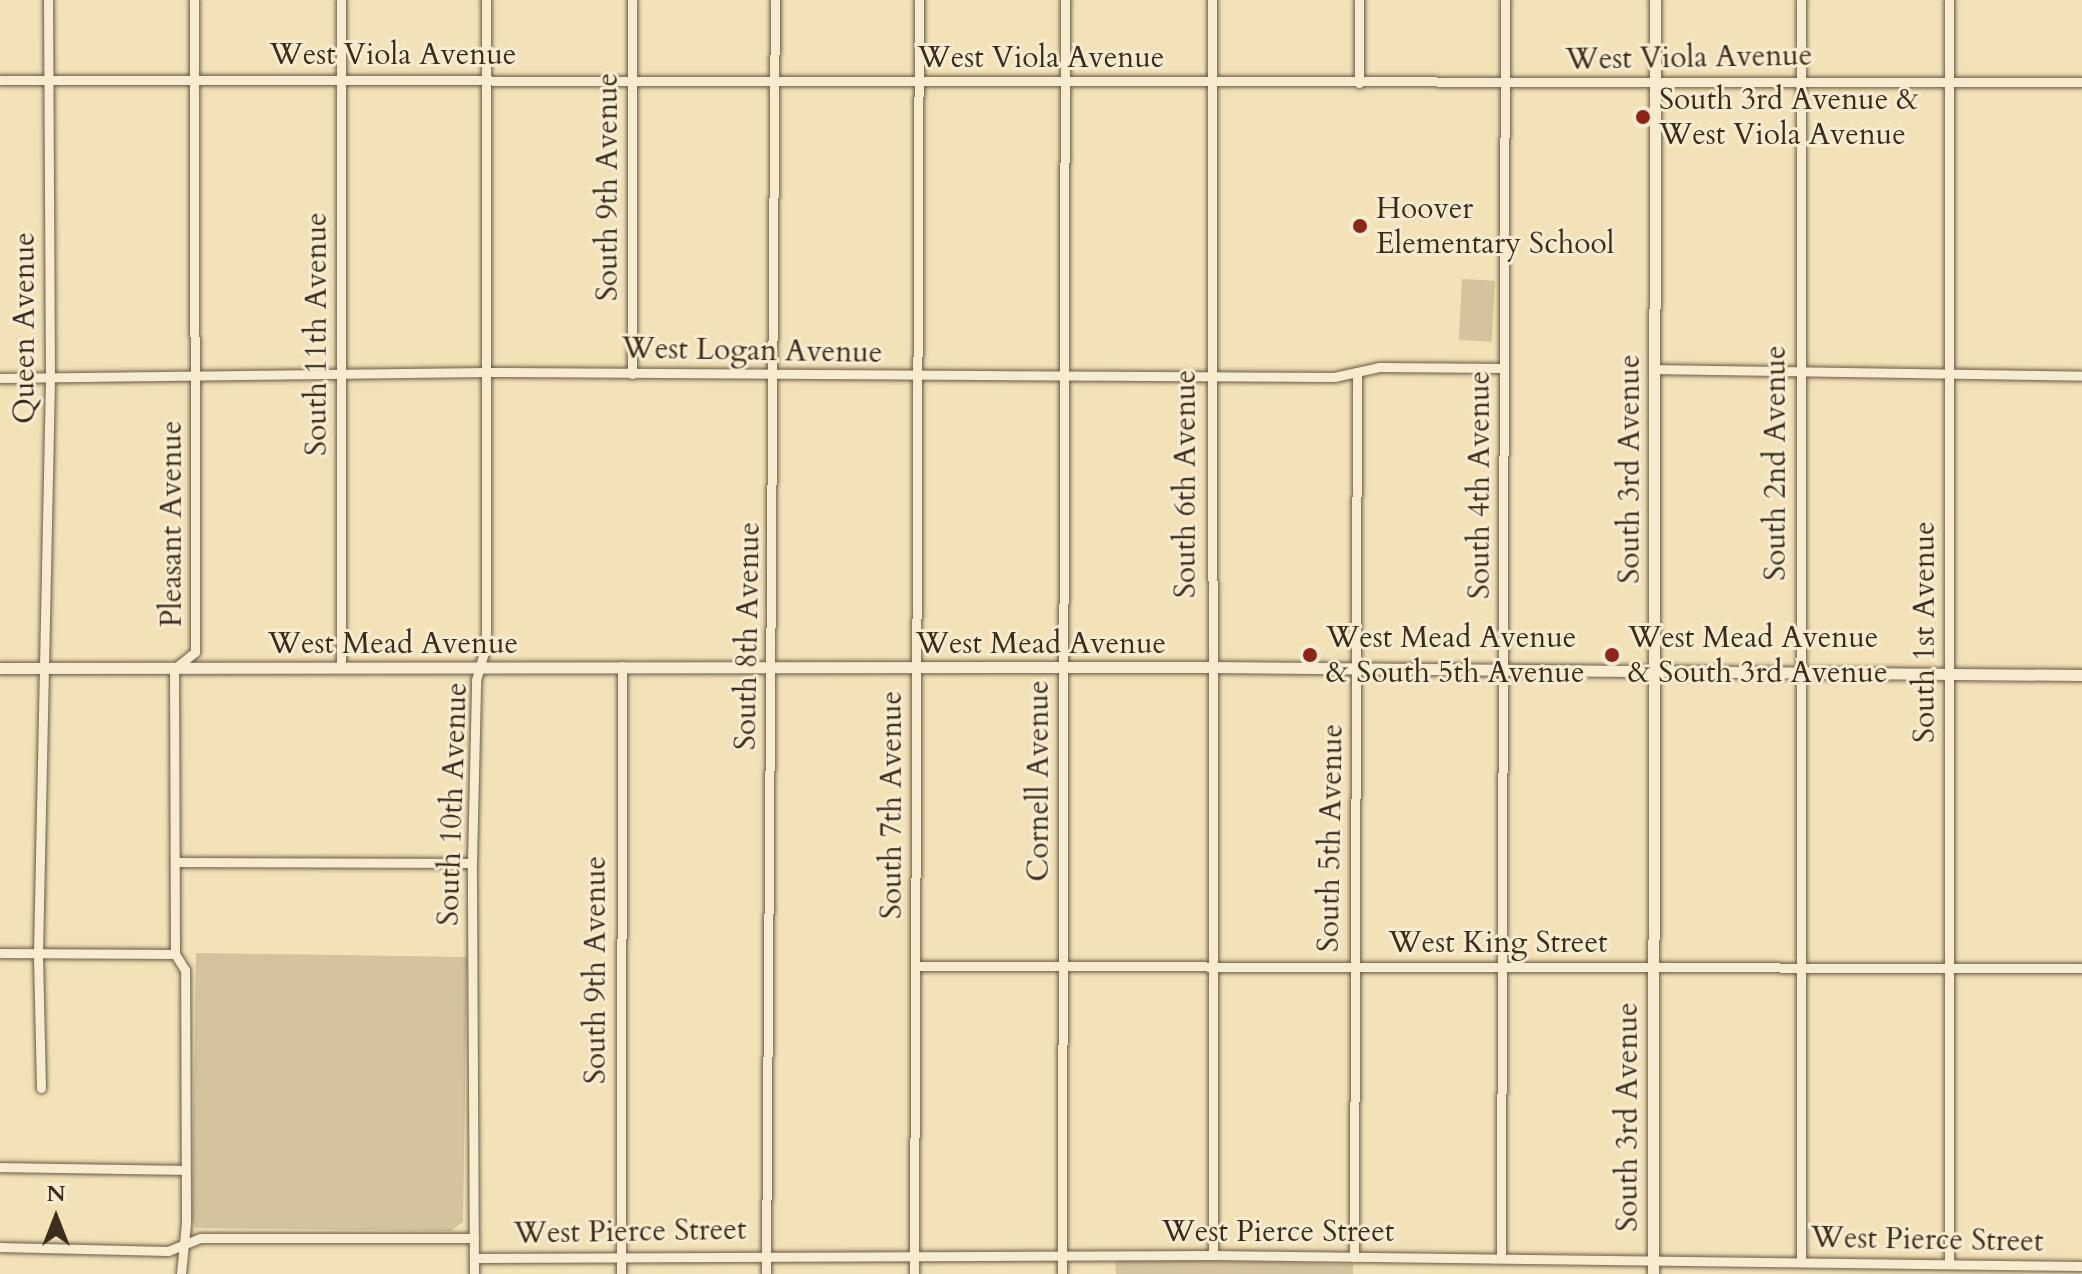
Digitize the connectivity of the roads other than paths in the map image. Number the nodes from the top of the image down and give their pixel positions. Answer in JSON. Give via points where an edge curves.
{"nodes":[{"id":1,"x":48,"y":0,"type":"edge"},
{"id":2,"x":194,"y":0,"type":"edge"},
{"id":3,"x":341,"y":0,"type":"edge"},
{"id":4,"x":486,"y":0,"type":"edge"},
{"id":5,"x":632,"y":0,"type":"edge"},
{"id":6,"x":775,"y":0,"type":"edge"},
{"id":7,"x":919,"y":0,"type":"edge"},
{"id":8,"x":1065,"y":0,"type":"edge"},
{"id":9,"x":1212,"y":0,"type":"edge"},
{"id":10,"x":1359,"y":0,"type":"edge"},
{"id":11,"x":1505,"y":0,"type":"edge"},
{"id":12,"x":1655,"y":0,"type":"edge"},
{"id":13,"x":1801,"y":0,"type":"edge"},
{"id":14,"x":1949,"y":0,"type":"edge"},
{"id":15,"x":486,"y":77,"type":"junction"},
{"id":16,"x":194,"y":79,"type":"junction"},
{"id":17,"x":341,"y":79,"type":"junction"},
{"id":18,"x":0,"y":80,"type":"edge"},
{"id":19,"x":48,"y":80,"type":"junction"},
{"id":20,"x":632,"y":80,"type":"junction"},
{"id":21,"x":775,"y":80,"type":"junction"},
{"id":22,"x":1801,"y":80,"type":"junction"},
{"id":23,"x":1948,"y":80,"type":"junction"},
{"id":24,"x":918,"y":81,"type":"junction"},
{"id":25,"x":1064,"y":82,"type":"junction"},
{"id":26,"x":2082,"y":82,"type":"edge"},
{"id":27,"x":1211,"y":83,"type":"junction"},
{"id":28,"x":1359,"y":83,"type":"junction"},
{"id":29,"x":1654,"y":83,"type":"junction"},
{"id":30,"x":1505,"y":84,"type":"junction"},
{"id":31,"x":1503,"y":368,"type":"junction"},
{"id":32,"x":1654,"y":369,"type":"junction"},
{"id":33,"x":1800,"y":371,"type":"junction"},
{"id":34,"x":487,"y":372,"type":"junction"},
{"id":35,"x":1357,"y":372,"type":"junction"},
{"id":36,"x":196,"y":373,"type":"junction"},
{"id":37,"x":341,"y":373,"type":"junction"},
{"id":38,"x":774,"y":373,"type":"junction"},
{"id":39,"x":632,"y":374,"type":"junction"},
{"id":40,"x":1949,"y":374,"type":"junction"},
{"id":41,"x":1064,"y":376,"type":"junction"},
{"id":42,"x":2082,"y":376,"type":"edge"},
{"id":43,"x":917,"y":377,"type":"junction"},
{"id":44,"x":0,"y":378,"type":"edge"},
{"id":45,"x":50,"y":378,"type":"junction"},
{"id":46,"x":1209,"y":378,"type":"junction"},
{"id":47,"x":622,"y":666,"type":"junction"},
{"id":48,"x":341,"y":667,"type":"junction"},
{"id":49,"x":916,"y":667,"type":"junction"},
{"id":50,"x":1211,"y":667,"type":"junction"},
{"id":51,"x":0,"y":668,"type":"edge"},
{"id":52,"x":44,"y":668,"type":"junction"},
{"id":53,"x":482,"y":668,"type":"junction"},
{"id":54,"x":770,"y":668,"type":"junction"},
{"id":55,"x":1358,"y":668,"type":"junction"},
{"id":56,"x":174,"y":669,"type":"junction"},
{"id":57,"x":1064,"y":669,"type":"junction"},
{"id":58,"x":1505,"y":669,"type":"junction"},
{"id":59,"x":1653,"y":670,"type":"junction"},
{"id":60,"x":1801,"y":671,"type":"junction"},
{"id":61,"x":1948,"y":675,"type":"junction"},
{"id":62,"x":2082,"y":675,"type":"edge"},
{"id":63,"x":176,"y":862,"type":"junction"},
{"id":64,"x":472,"y":863,"type":"junction"},
{"id":65,"x":0,"y":953,"type":"edge"},
{"id":66,"x":38,"y":953,"type":"junction"},
{"id":67,"x":175,"y":954,"type":"junction"},
{"id":68,"x":1652,"y":965,"type":"junction"},
{"id":69,"x":1801,"y":965,"type":"junction"},
{"id":70,"x":915,"y":966,"type":"junction"},
{"id":71,"x":1214,"y":966,"type":"junction"},
{"id":72,"x":1950,"y":967,"type":"junction"},
{"id":73,"x":1063,"y":968,"type":"junction"},
{"id":74,"x":1353,"y":968,"type":"junction"},
{"id":75,"x":1500,"y":968,"type":"junction"},
{"id":76,"x":2082,"y":968,"type":"edge"},
{"id":77,"x":41,"y":1088,"type":"dead end"},
{"id":78,"x":0,"y":1167,"type":"edge"},
{"id":79,"x":185,"y":1170,"type":"junction"},
{"id":80,"x":474,"y":1238,"type":"junction"},
{"id":81,"x":181,"y":1244,"type":"junction"},
{"id":82,"x":0,"y":1247,"type":"edge"},
{"id":83,"x":766,"y":1254,"type":"junction"},
{"id":84,"x":914,"y":1254,"type":"junction"},
{"id":85,"x":1062,"y":1255,"type":"junction"},
{"id":86,"x":1213,"y":1255,"type":"junction"},
{"id":87,"x":621,"y":1257,"type":"junction"},
{"id":88,"x":1354,"y":1257,"type":"junction"},
{"id":89,"x":474,"y":1258,"type":"junction"},
{"id":90,"x":1501,"y":1258,"type":"junction"},
{"id":91,"x":1653,"y":1259,"type":"junction"},
{"id":92,"x":1801,"y":1262,"type":"junction"},
{"id":93,"x":1949,"y":1264,"type":"junction"},
{"id":94,"x":2082,"y":1266,"type":"edge"},
{"id":95,"x":181,"y":1274,"type":"edge"},
{"id":96,"x":474,"y":1274,"type":"edge"},
{"id":97,"x":621,"y":1274,"type":"edge"},
{"id":98,"x":766,"y":1274,"type":"edge"},
{"id":99,"x":914,"y":1274,"type":"edge"},
{"id":100,"x":1062,"y":1274,"type":"edge"},
{"id":101,"x":1653,"y":1274,"type":"edge"}],
"edges":[{"from":1,"to":19,"type":"street","name":"Queen Avenue"},
{"from":2,"to":16,"type":"street","name":"Pleasant Avenue"},
{"from":3,"to":17,"type":"street","name":"South 11th Avenue"},
{"from":4,"to":15,"type":"street","name":"South 10th Avenue"},
{"from":5,"to":20,"type":"street","name":"South 9th Avenue"},
{"from":6,"to":21,"type":"street","name":"South 8th Avenue"},
{"from":7,"to":24,"type":"street","name":"South 7th Avenue"},
{"from":8,"to":25,"type":"street","name":"Cornell Avenue"},
{"from":9,"to":27,"type":"street","name":"South 6th Avenue"},
{"from":10,"to":28,"type":"street"},
{"from":11,"to":30,"type":"street","name":"South 4th Avenue"},
{"from":12,"to":29,"type":"street","name":"South 3rd Avenue"},
{"from":13,"to":22,"type":"street","name":"South 2nd Avenue"},
{"from":14,"to":23,"type":"street","name":"South 1st Avenue"},
{"from":15,"to":17,"type":"street","name":"West Viola Avenue"},
{"from":15,"to":20,"type":"street","name":"West Viola Avenue"},
{"from":15,"to":34,"type":"street","name":"South 10th Avenue"},
{"from":16,"to":17,"type":"street","name":"West Viola Avenue"},
{"from":16,"to":19,"type":"street","name":"West Viola Avenue"},
{"from":16,"to":36,"type":"street","name":"Pleasant Avenue"},
{"from":17,"to":37,"type":"street","name":"South 11th Avenue"},
{"from":18,"to":19,"type":"street","name":"West Viola Avenue"},
{"from":19,"to":45,"type":"street","name":"Queen Avenue"},
{"from":20,"to":21,"type":"street","name":"West Viola Avenue"},
{"from":20,"to":39,"type":"street","name":"South 9th Avenue"},
{"from":21,"to":24,"type":"street","name":"West Viola Avenue"},
{"from":21,"to":38,"type":"street","name":"South 8th Avenue"},
{"from":22,"to":23,"type":"street","name":"West Viola Avenue"},
{"from":22,"to":29,"type":"street","name":"West Viola Avenue"},
{"from":22,"to":33,"type":"street","name":"South 2nd Avenue"},
{"from":23,"to":26,"type":"street","name":"West Viola Avenue"},
{"from":23,"to":40,"type":"street","name":"South 1st Avenue"},
{"from":24,"to":25,"type":"street","name":"West Viola Avenue"},
{"from":24,"to":43,"type":"street","name":"South 7th Avenue"},
{"from":25,"to":27,"type":"street","name":"West Viola Avenue"},
{"from":25,"to":41,"type":"street","name":"Cornell Avenue"},
{"from":27,"to":28,"type":"street","name":"West Viola Avenue"},
{"from":27,"to":46,"type":"street","name":"South 6th Avenue"},
{"from":28,"to":30,"type":"street","name":"West Viola Avenue"},
{"from":29,"to":30,"type":"street","name":"West Viola Avenue"},
{"from":29,"to":32,"type":"street","name":"South 3rd Avenue"},
{"from":30,"to":31,"type":"street","name":"South 4th Avenue"},
{"from":31,"to":35,"type":"street","name":"West Logan Avenue","via":[[1379,367]]},
{"from":31,"to":58,"type":"street","name":"South 4th Avenue"},
{"from":32,"to":33,"type":"street"},
{"from":32,"to":59,"type":"street","name":"South 3rd Avenue"},
{"from":33,"to":40,"type":"street"},
{"from":33,"to":60,"type":"street","name":"South 2nd Avenue"},
{"from":34,"to":37,"type":"street","name":"West Logan Avenue"},
{"from":34,"to":39,"type":"street","name":"West Logan Avenue"},
{"from":34,"to":53,"type":"street","name":"South 10th Avenue"},
{"from":35,"to":46,"type":"street","name":"West Logan Avenue"},
{"from":35,"to":55,"type":"street","name":"South 5th Avenue"},
{"from":36,"to":37,"type":"street","name":"West Logan Avenue"},
{"from":36,"to":45,"type":"street","name":"West Logan Avenue"},
{"from":36,"to":56,"type":"street","name":"Pleasant Avenue","via":[[195,652]]},
{"from":37,"to":48,"type":"street","name":"South 11th Avenue"},
{"from":38,"to":39,"type":"street","name":"West Logan Avenue"},
{"from":38,"to":43,"type":"street","name":"West Logan Avenue"},
{"from":38,"to":54,"type":"street","name":"South 8th Avenue"},
{"from":40,"to":42,"type":"street"},
{"from":40,"to":61,"type":"street","name":"South 1st Avenue"},
{"from":41,"to":43,"type":"street","name":"West Logan Avenue"},
{"from":41,"to":46,"type":"street","name":"West Logan Avenue"},
{"from":41,"to":57,"type":"street","name":"Cornell Avenue"},
{"from":43,"to":49,"type":"street","name":"South 7th Avenue"},
{"from":44,"to":45,"type":"street","name":"West Logan Avenue"},
{"from":45,"to":52,"type":"street","name":"Queen Avenue"},
{"from":46,"to":50,"type":"street","name":"South 6th Avenue"},
{"from":47,"to":53,"type":"street","name":"West Mead Avenue"},
{"from":47,"to":54,"type":"street","name":"West Mead Avenue"},
{"from":47,"to":87,"type":"street","name":"South 9th Avenue"},
{"from":48,"to":53,"type":"street","name":"West Mead Avenue"},
{"from":48,"to":56,"type":"street","name":"West Mead Avenue"},
{"from":49,"to":54,"type":"street","name":"West Mead Avenue"},
{"from":49,"to":57,"type":"street","name":"West Mead Avenue"},
{"from":49,"to":70,"type":"street","name":"South 7th Avenue"},
{"from":50,"to":55,"type":"street","name":"West Mead Avenue"},
{"from":50,"to":57,"type":"street","name":"West Mead Avenue"},
{"from":50,"to":71,"type":"street","name":"South 6th Avenue"},
{"from":51,"to":52,"type":"street","name":"West Mead Avenue"},
{"from":52,"to":56,"type":"street","name":"West Mead Avenue"},
{"from":52,"to":66,"type":"street","name":"Queen Avenue"},
{"from":53,"to":64,"type":"street","name":"South 10th Avenue","via":[[476,680]]},
{"from":54,"to":83,"type":"street","name":"South 8th Avenue"},
{"from":55,"to":58,"type":"street","name":"West Mead Avenue"},
{"from":55,"to":74,"type":"street","name":"South 5th Avenue"},
{"from":56,"to":63,"type":"street","name":"Pleasant Avenue"},
{"from":57,"to":73,"type":"street","name":"Cornell Avenue"},
{"from":58,"to":59,"type":"street","name":"West Mead Avenue"},
{"from":58,"to":75,"type":"street","name":"South 4th Avenue"},
{"from":59,"to":60,"type":"street","name":"West Mead Avenue"},
{"from":59,"to":68,"type":"street","name":"South 3rd Avenue"},
{"from":60,"to":61,"type":"street","name":"West Mead Avenue"},
{"from":60,"to":69,"type":"street","name":"South 2nd Avenue"},
{"from":61,"to":62,"type":"street","name":"West Mead Avenue"},
{"from":61,"to":72,"type":"street","name":"South 1st Avenue"},
{"from":63,"to":64,"type":"street"},
{"from":63,"to":67,"type":"street","name":"Pleasant Avenue"},
{"from":64,"to":80,"type":"street","name":"South 10th Avenue"},
{"from":65,"to":66,"type":"street"},
{"from":66,"to":67,"type":"street"},
{"from":66,"to":77,"type":"street","name":"Queen Avenue"},
{"from":67,"to":79,"type":"street","name":"Pleasant Avenue","via":[[185,970]]},
{"from":68,"to":69,"type":"street","name":"West King Street"},
{"from":68,"to":75,"type":"street","name":"West King Street"},
{"from":68,"to":91,"type":"street","name":"South 3rd Avenue"},
{"from":69,"to":72,"type":"street","name":"West King Street"},
{"from":69,"to":92,"type":"street","name":"South 2nd Avenue"},
{"from":70,"to":73,"type":"street","name":"West King Street"},
{"from":70,"to":84,"type":"street","name":"South 7th Avenue"},
{"from":71,"to":73,"type":"street","name":"West King Street"},
{"from":71,"to":74,"type":"street","name":"West King Street"},
{"from":71,"to":86,"type":"street","name":"South 6th Avenue"},
{"from":72,"to":76,"type":"street","name":"West King Street"},
{"from":72,"to":93,"type":"street","name":"South 1st Avenue"},
{"from":73,"to":85,"type":"street","name":"Cornell Avenue"},
{"from":74,"to":75,"type":"street","name":"West King Street"},
{"from":74,"to":88,"type":"street","name":"South 5th Avenue"},
{"from":75,"to":90,"type":"street","name":"South 4th Avenue"},
{"from":78,"to":79,"type":"street"},
{"from":79,"to":81,"type":"street","name":"Pleasant Avenue"},
{"from":80,"to":81,"type":"street","name":"West Pierce Street","via":[[201,1238]]},
{"from":80,"to":89,"type":"street","name":"South 10th Avenue"},
{"from":81,"to":82,"type":"street","name":"West Pierce Street","via":[[168,1251]]},
{"from":81,"to":95,"type":"street","name":"Pleasant Avenue"},
{"from":83,"to":84,"type":"street","name":"West Pierce Street"},
{"from":83,"to":87,"type":"street","name":"West Pierce Street"},
{"from":83,"to":98,"type":"street","name":"South 8th Avenue"},
{"from":84,"to":85,"type":"street","name":"West Pierce Street"},
{"from":84,"to":99,"type":"street","name":"South 7th Avenue"},
{"from":85,"to":86,"type":"street","name":"West Pierce Street"},
{"from":85,"to":100,"type":"street","name":"Cornell Avenue"},
{"from":86,"to":88,"type":"street","name":"West Pierce Street"},
{"from":87,"to":89,"type":"street","name":"West Pierce Street"},
{"from":87,"to":97,"type":"street","name":"South 9th Avenue"},
{"from":88,"to":90,"type":"street","name":"West Pierce Street"},
{"from":89,"to":96,"type":"street","name":"South 10th Avenue"},
{"from":90,"to":91,"type":"street","name":"West Pierce Street"},
{"from":91,"to":92,"type":"street","name":"West Pierce Street"},
{"from":91,"to":101,"type":"street","name":"South 3rd Avenue"},
{"from":92,"to":93,"type":"street","name":"West Pierce Street"},
{"from":93,"to":94,"type":"street","name":"West Pierce Street"}]}
